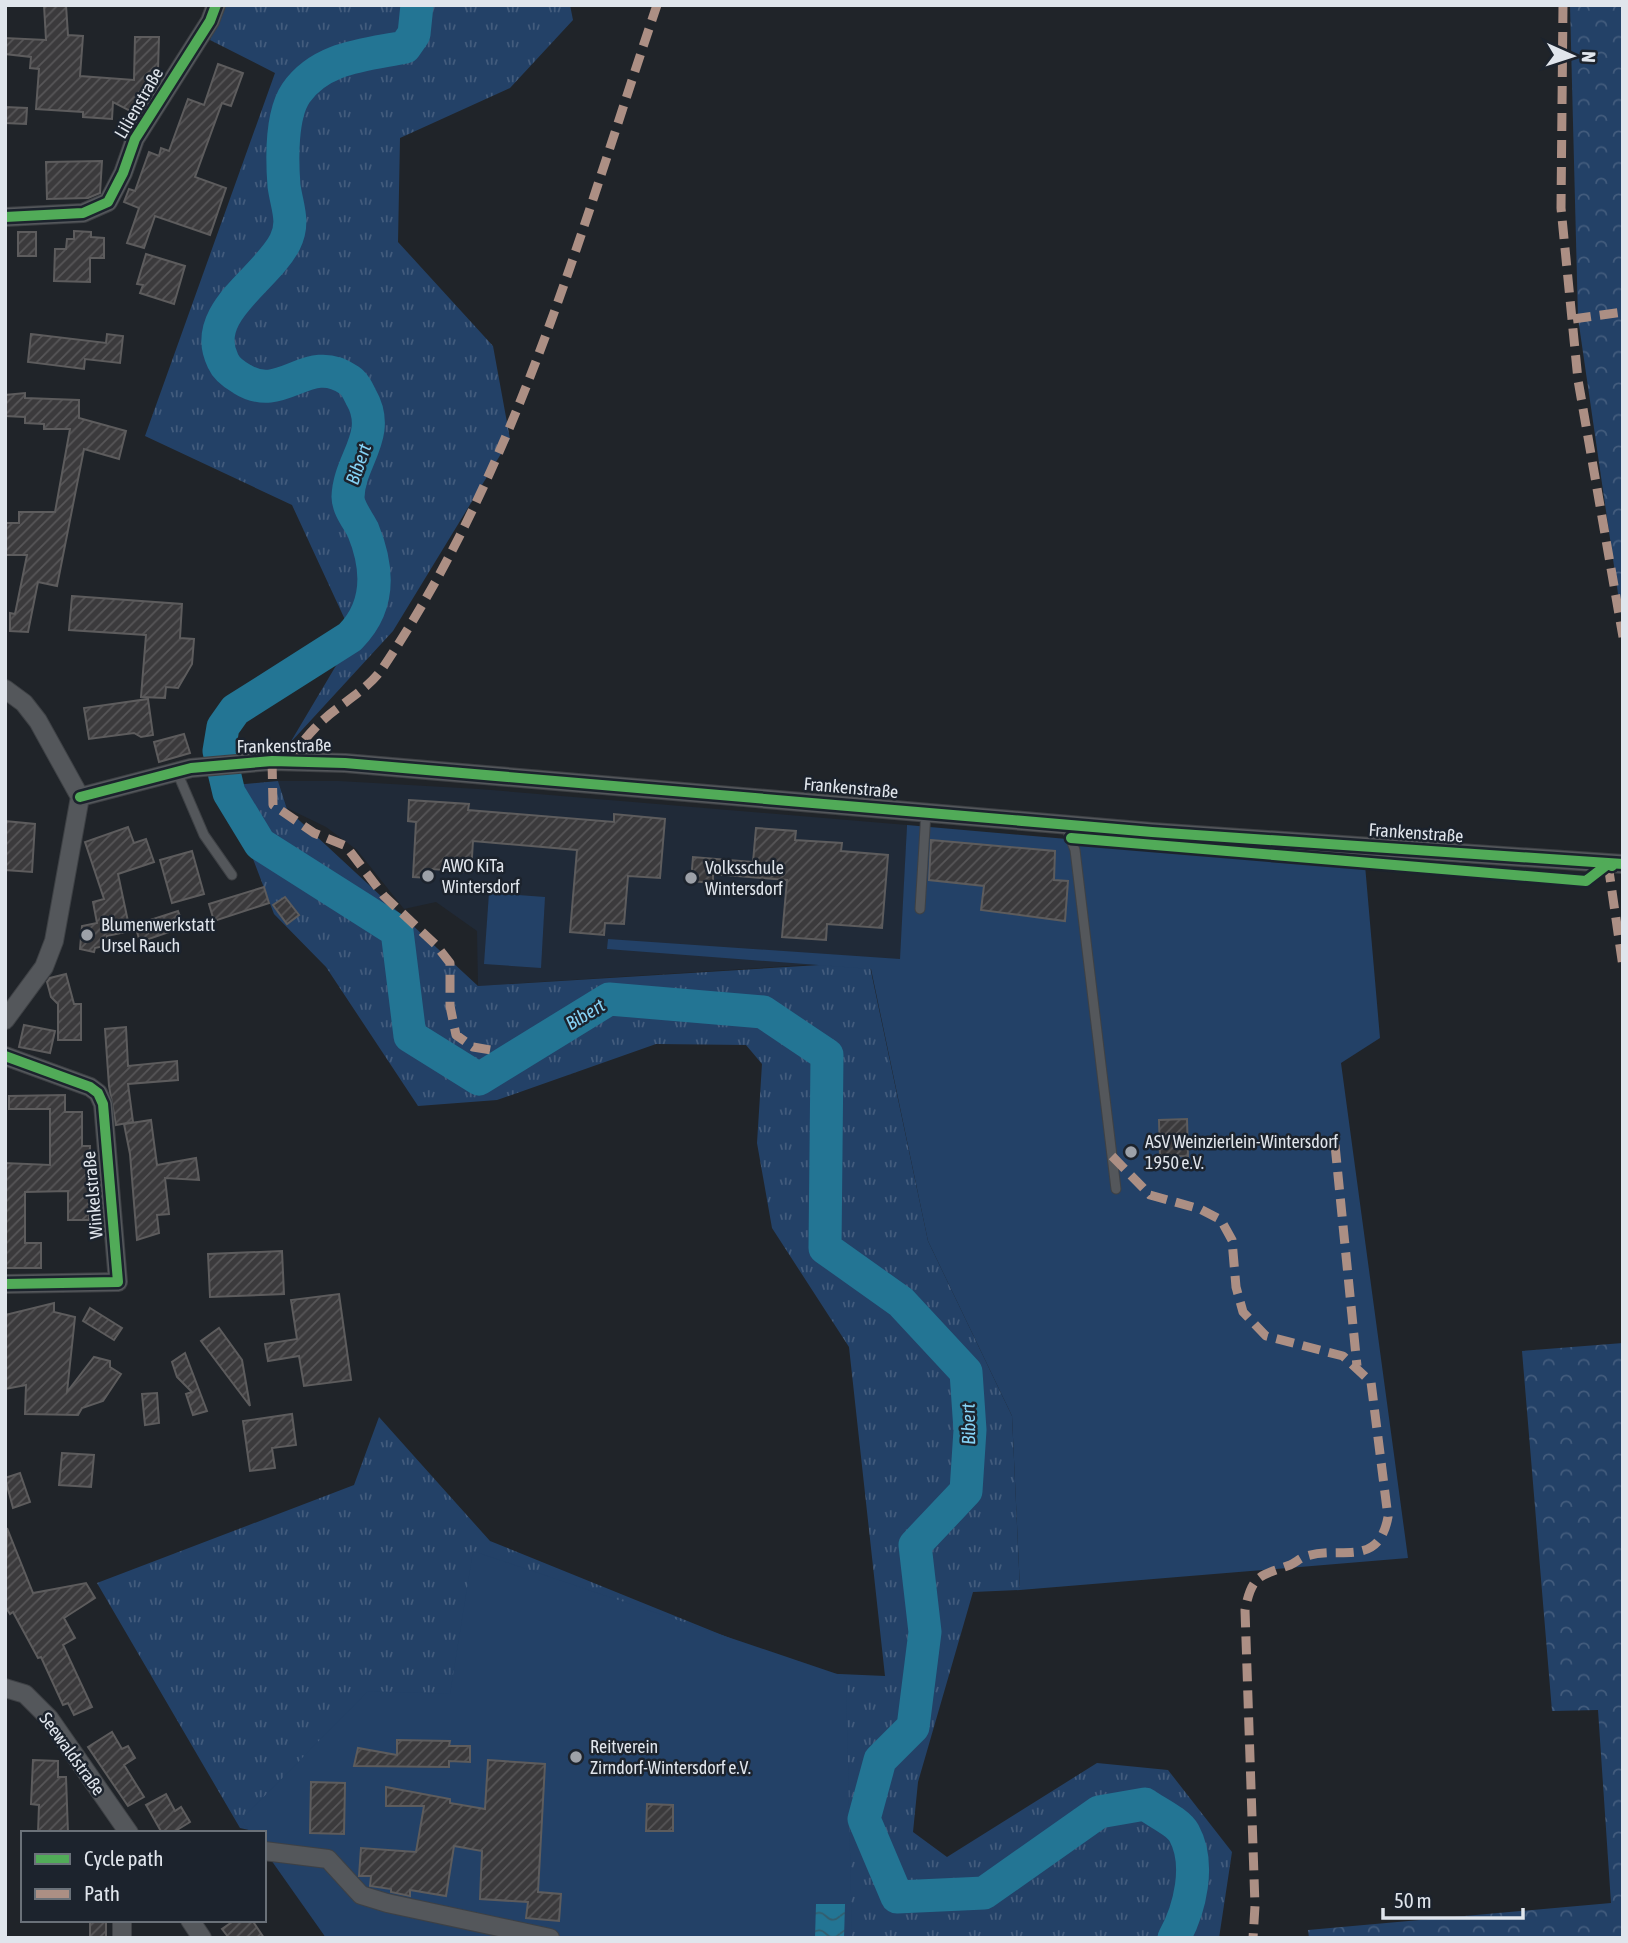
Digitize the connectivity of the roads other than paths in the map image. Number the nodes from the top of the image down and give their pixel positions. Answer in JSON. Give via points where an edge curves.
{"nodes":[{"id":1,"x":216,"y":5,"type":"edge"},
{"id":2,"x":5,"y":217,"type":"edge"},
{"id":3,"x":5,"y":689,"type":"edge"},
{"id":4,"x":184,"y":770,"type":"junction"},
{"id":5,"x":80,"y":797,"type":"junction"},
{"id":6,"x":926,"y":812,"type":"junction"},
{"id":7,"x":1066,"y":824,"type":"junction"},
{"id":8,"x":1623,"y":864,"type":"edge"},
{"id":9,"x":232,"y":876,"type":"dead end"},
{"id":10,"x":920,"y":909,"type":"dead end"},
{"id":11,"x":5,"y":1020,"type":"edge"},
{"id":12,"x":5,"y":1056,"type":"edge"},
{"id":13,"x":1116,"y":1189,"type":"dead end"},
{"id":14,"x":5,"y":1284,"type":"edge"},
{"id":15,"x":5,"y":1688,"type":"edge"},
{"id":16,"x":128,"y":1831,"type":"edge"},
{"id":17,"x":266,"y":1851,"type":"edge"},
{"id":18,"x":191,"y":1922,"type":"edge"},
{"id":19,"x":202,"y":1938,"type":"edge"},
{"id":20,"x":550,"y":1938,"type":"edge"}],
"edges":[{"from":1,"to":2,"type":"street","name":"Lilienstraße","via":[[135,139],[108,202],[83,213]]},
{"from":3,"to":5,"type":"street","via":[[38,721]]},
{"from":4,"to":5,"type":"street","name":"Frankenstraße"},
{"from":4,"to":6,"type":"street","name":"Frankenstraße","via":[[260,762],[345,763]]},
{"from":4,"to":9,"type":"lane","via":[[204,835]]},
{"from":5,"to":11,"type":"street","via":[[54,942],[44,967]]},
{"from":6,"to":7,"type":"street","name":"Frankenstraße"},
{"from":6,"to":10,"type":"lane"},
{"from":7,"to":8,"type":"street","name":"Frankenstraße"},
{"from":7,"to":13,"type":"lane","via":[[1075,850]]},
{"from":12,"to":14,"type":"street","name":"Winkelstraße","via":[[99,1093],[118,1282]]},
{"from":15,"to":16,"type":"street","name":"Seewaldstraße","via":[[25,1694],[49,1718]]},
{"from":17,"to":20,"type":"street","via":[[328,1859],[361,1895],[387,1903]]},
{"from":18,"to":19,"type":"street"}]}
